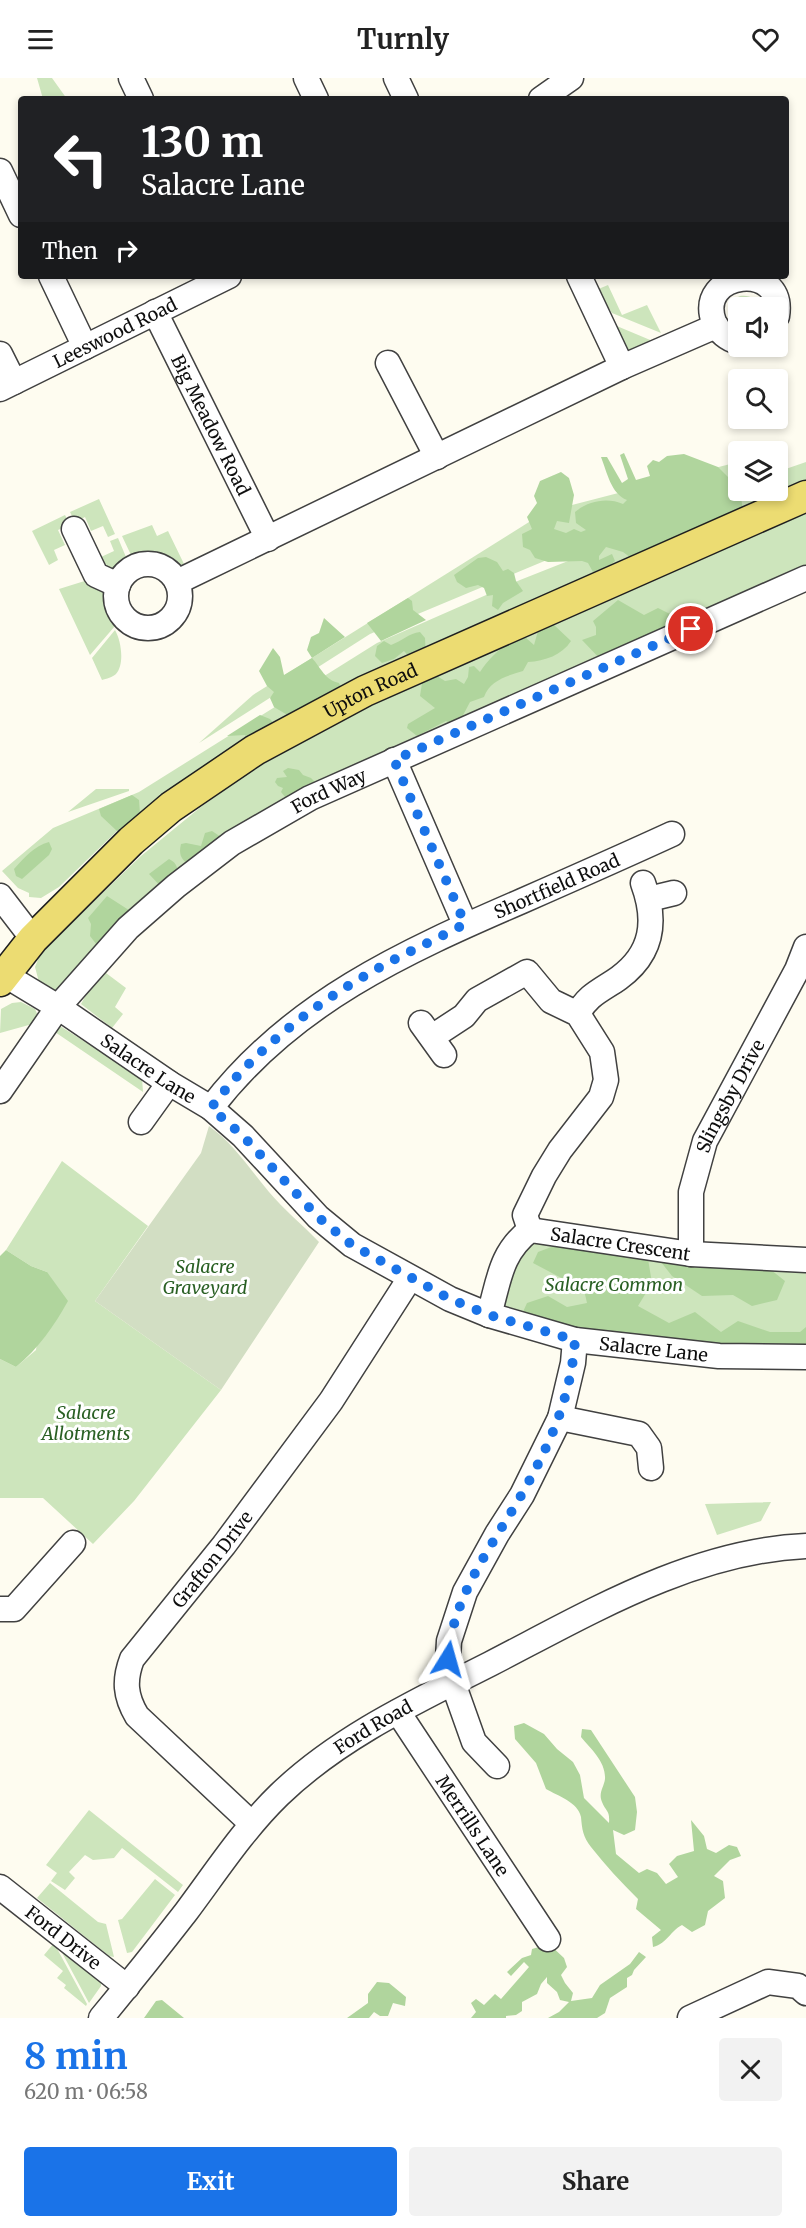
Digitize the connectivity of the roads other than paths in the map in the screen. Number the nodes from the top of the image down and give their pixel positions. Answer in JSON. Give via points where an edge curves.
{"nodes":[{"id":1,"x":131,"y":78,"type":"edge"},
{"id":2,"x":306,"y":78,"type":"edge"},
{"id":3,"x":396,"y":78,"type":"edge"},
{"id":4,"x":571,"y":78,"type":"edge"},
{"id":5,"x":140,"y":96,"type":"edge"},
{"id":6,"x":315,"y":96,"type":"edge"},
{"id":7,"x":405,"y":96,"type":"edge"},
{"id":8,"x":545,"y":96,"type":"edge"},
{"id":9,"x":0,"y":171,"type":"edge"},
{"id":10,"x":18,"y":209,"type":"edge"},
{"id":11,"x":52,"y":279,"type":"edge"},
{"id":12,"x":222,"y":279,"type":"edge"},
{"id":13,"x":580,"y":279,"type":"edge"},
{"id":14,"x":736,"y":279,"type":"edge"},
{"id":15,"x":758,"y":279,"type":"edge"},
{"id":16,"x":774,"y":297,"type":"edge"},
{"id":17,"x":155,"y":312,"type":"junction"},
{"id":18,"x":716,"y":326,"type":"junction"},
{"id":19,"x":728,"y":337,"type":"edge"},
{"id":20,"x":85,"y":347,"type":"junction"},
{"id":21,"x":0,"y":354,"type":"edge"},
{"id":22,"x":388,"y":363,"type":"dead end"},
{"id":23,"x":622,"y":367,"type":"junction"},
{"id":24,"x":7,"y":386,"type":"edge"},
{"id":25,"x":437,"y":457,"type":"junction"},
{"id":26,"x":806,"y":496,"type":"edge"},
{"id":27,"x":74,"y":529,"type":"dead end"},
{"id":28,"x":268,"y":539,"type":"junction"},
{"id":29,"x":806,"y":578,"type":"edge"},
{"id":30,"x":177,"y":582,"type":"junction"},
{"id":31,"x":118,"y":585,"type":"junction"},
{"id":32,"x":394,"y":760,"type":"junction"},
{"id":33,"x":672,"y":834,"type":"dead end"},
{"id":34,"x":674,"y":893,"type":"dead end"},
{"id":35,"x":0,"y":896,"type":"edge"},
{"id":36,"x":465,"y":924,"type":"junction"},
{"id":37,"x":33,"y":939,"type":"junction"},
{"id":38,"x":806,"y":947,"type":"edge"},
{"id":39,"x":2,"y":978,"type":"edge"},
{"id":40,"x":58,"y":1007,"type":"junction"},
{"id":41,"x":578,"y":1014,"type":"junction"},
{"id":42,"x":432,"y":1038,"type":"dead end"},
{"id":43,"x":169,"y":1083,"type":"junction"},
{"id":44,"x":0,"y":1091,"type":"edge"},
{"id":45,"x":211,"y":1108,"type":"junction"},
{"id":46,"x":141,"y":1122,"type":"dead end"},
{"id":47,"x":530,"y":1230,"type":"junction"},
{"id":48,"x":691,"y":1254,"type":"junction"},
{"id":49,"x":806,"y":1260,"type":"edge"},
{"id":50,"x":410,"y":1278,"type":"junction"},
{"id":51,"x":489,"y":1315,"type":"junction"},
{"id":52,"x":575,"y":1340,"type":"junction"},
{"id":53,"x":806,"y":1357,"type":"edge"},
{"id":54,"x":560,"y":1418,"type":"junction"},
{"id":55,"x":651,"y":1468,"type":"dead end"},
{"id":56,"x":73,"y":1543,"type":"dead end"},
{"id":57,"x":806,"y":1546,"type":"edge"},
{"id":58,"x":0,"y":1609,"type":"edge"},
{"id":59,"x":453,"y":1683,"type":"junction"},
{"id":60,"x":398,"y":1712,"type":"junction"},
{"id":61,"x":497,"y":1766,"type":"dead end"},
{"id":62,"x":251,"y":1823,"type":"junction"},
{"id":63,"x":0,"y":1887,"type":"edge"},
{"id":64,"x":548,"y":1939,"type":"dead end"},
{"id":65,"x":127,"y":1987,"type":"junction"},
{"id":66,"x":806,"y":1993,"type":"edge"},
{"id":67,"x":100,"y":2018,"type":"edge"},
{"id":68,"x":690,"y":2018,"type":"edge"}],
"edges":[{"from":1,"to":5,"type":"street"},
{"from":2,"to":6,"type":"street"},
{"from":3,"to":7,"type":"street"},
{"from":4,"to":8,"type":"street"},
{"from":9,"to":10,"type":"street"},
{"from":11,"to":20,"type":"street"},
{"from":12,"to":17,"type":"street","name":"Leeswood Road"},
{"from":13,"to":23,"type":"street"},
{"from":14,"to":18,"type":"street","via":[[720,288],[712,306]]},
{"from":15,"to":16,"type":"street"},
{"from":17,"to":20,"type":"street","name":"Leeswood Road"},
{"from":17,"to":28,"type":"street","name":"Big Meadow Road"},
{"from":18,"to":19,"type":"street"},
{"from":18,"to":23,"type":"street"},
{"from":20,"to":24,"type":"street","name":"Leeswood Road"},
{"from":21,"to":24,"type":"street"},
{"from":22,"to":25,"type":"street"},
{"from":23,"to":25,"type":"street"},
{"from":25,"to":28,"type":"street"},
{"from":26,"to":37,"type":"main road","name":"Upton Road","via":[[384,682],[302,723],[171,807],[130,841]]},
{"from":27,"to":31,"type":"street","via":[[96,575]]},
{"from":28,"to":30,"type":"street"},
{"from":29,"to":32,"type":"street","name":"Ford Way"},
{"from":30,"to":31,"type":"street","via":[[168,571],[147,564],[134,567]]},
{"from":30,"to":31,"type":"street","via":[[178,607],[161,625],[149,628],[126,620],[118,609]]},
{"from":32,"to":36,"type":"street"},
{"from":32,"to":40,"type":"street","name":"Ford Way","via":[[310,798],[232,843],[128,928]]},
{"from":33,"to":36,"type":"street","name":"Shortfield Road"},
{"from":34,"to":41,"type":"street","via":[[646,891],[652,925],[646,945],[635,964],[593,993]]},
{"from":35,"to":37,"type":"street"},
{"from":36,"to":45,"type":"street","name":"Shortfield Road","via":[[363,976],[297,1020],[231,1081]]},
{"from":37,"to":39,"type":"main road","name":"Upton Road"},
{"from":38,"to":48,"type":"street","name":"Slingsby Drive","via":[[705,1141],[691,1192]]},
{"from":39,"to":40,"type":"street","name":"Salacre Lane"},
{"from":40,"to":43,"type":"street","name":"Salacre Lane"},
{"from":40,"to":44,"type":"street","name":"Ford Way"},
{"from":41,"to":42,"type":"street","via":[[550,1001],[523,963],[477,1000],[464,1016]]},
{"from":41,"to":47,"type":"street","via":[[602,1052],[606,1080],[602,1097],[544,1176],[525,1215]]},
{"from":43,"to":45,"type":"street","name":"Salacre Lane"},
{"from":43,"to":46,"type":"street"},
{"from":45,"to":50,"type":"street","name":"Salacre Lane","via":[[243,1136],[329,1227]]},
{"from":47,"to":48,"type":"street","name":"Salacre Crescent"},
{"from":47,"to":51,"type":"street","name":"Salacre Crescent","via":[[507,1255]]},
{"from":48,"to":49,"type":"street","name":"Salacre Crescent"},
{"from":50,"to":51,"type":"street","name":"Salacre Lane"},
{"from":50,"to":62,"type":"street","name":"Grafton Drive","via":[[332,1401],[225,1545],[132,1659],[127,1673],[127,1695],[137,1716]]},
{"from":51,"to":52,"type":"street","name":"Salacre Lane"},
{"from":52,"to":53,"type":"street","name":"Salacre Lane","via":[[719,1356]]},
{"from":52,"to":54,"type":"street"},
{"from":54,"to":55,"type":"street","via":[[639,1434],[649,1448]]},
{"from":54,"to":59,"type":"street","via":[[522,1494],[465,1592],[449,1641]]},
{"from":56,"to":58,"type":"street","via":[[14,1609]]},
{"from":57,"to":59,"type":"street","name":"Ford Road","via":[[757,1550],[652,1583]]},
{"from":59,"to":60,"type":"street","name":"Ford Road"},
{"from":59,"to":61,"type":"street","via":[[474,1742]]},
{"from":60,"to":62,"type":"street","name":"Ford Road","via":[[314,1765]]},
{"from":60,"to":64,"type":"street","name":"Merrills Lane"},
{"from":62,"to":65,"type":"street","name":"Ford Road"},
{"from":63,"to":65,"type":"street","name":"Ford Drive"},
{"from":65,"to":67,"type":"street","name":"Ford Road"},
{"from":66,"to":68,"type":"street","via":[[798,1986],[768,1982]]}]}
